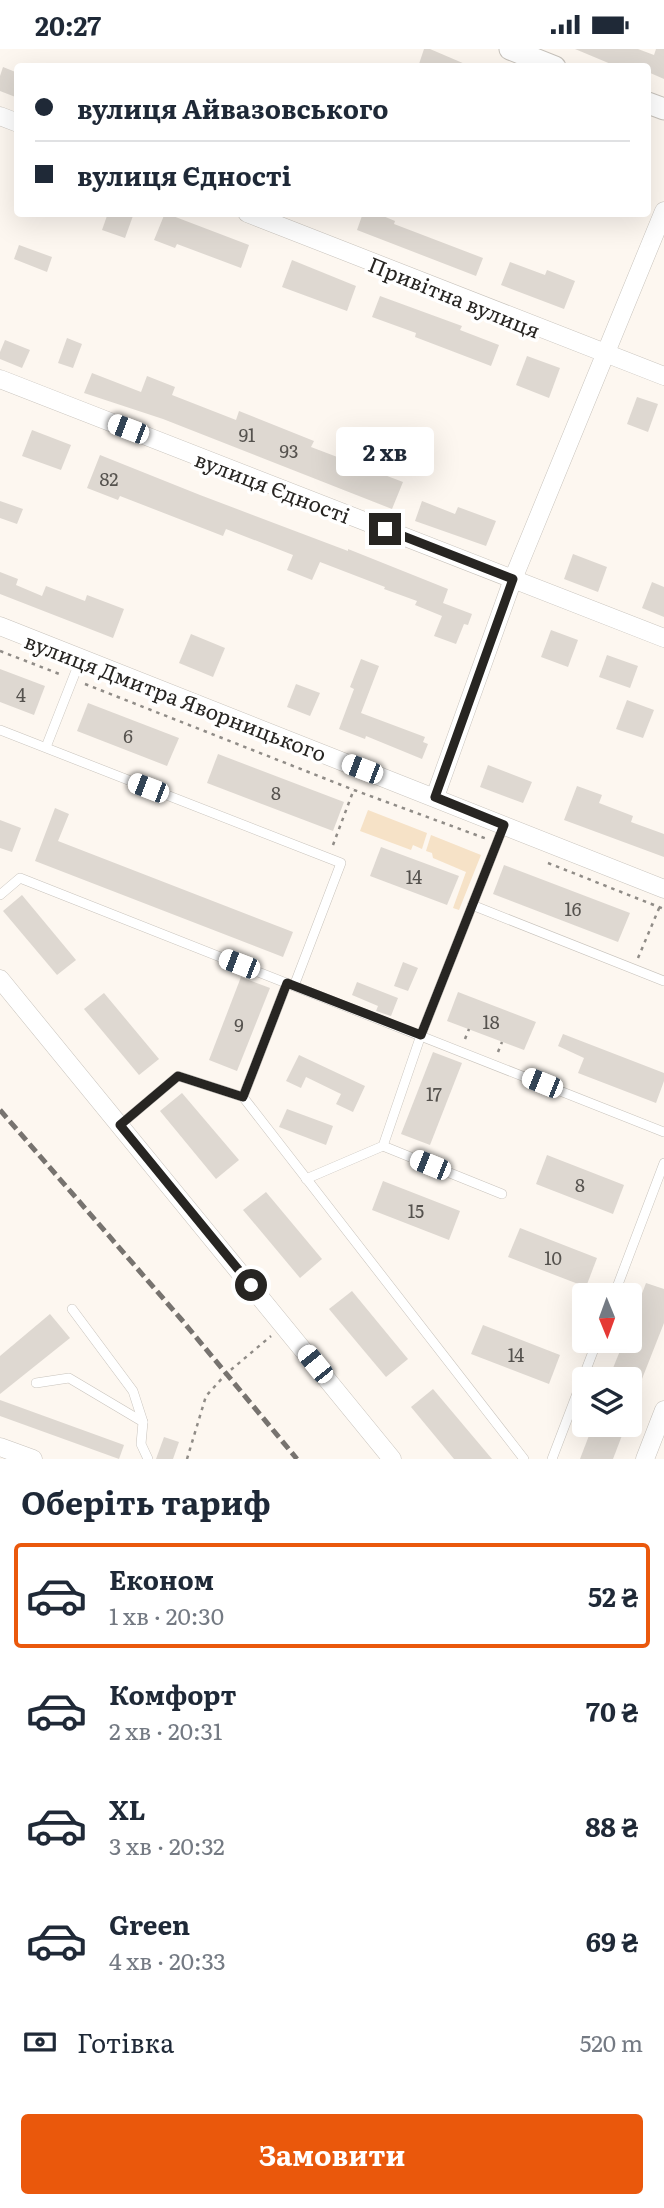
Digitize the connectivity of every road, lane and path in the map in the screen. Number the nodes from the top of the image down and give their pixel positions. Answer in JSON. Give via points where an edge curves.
{"nodes":[{"id":1,"x":510,"y":49,"type":"edge"},
{"id":2,"x":545,"y":63,"type":"edge"},
{"id":3,"x":664,"y":211,"type":"edge"},
{"id":4,"x":257,"y":217,"type":"edge"},
{"id":5,"x":605,"y":355,"type":"junction"},
{"id":6,"x":664,"y":376,"type":"edge"},
{"id":7,"x":0,"y":379,"type":"edge"},
{"id":8,"x":513,"y":579,"type":"junction"},
{"id":9,"x":0,"y":627,"type":"edge"},
{"id":10,"x":664,"y":638,"type":"edge"},
{"id":11,"x":0,"y":651,"type":"edge"},
{"id":12,"x":81,"y":658,"type":"junction"},
{"id":13,"x":72,"y":679,"type":"junction"},
{"id":14,"x":0,"y":730,"type":"edge"},
{"id":15,"x":46,"y":747,"type":"junction"},
{"id":16,"x":362,"y":769,"type":"junction"},
{"id":17,"x":354,"y":790,"type":"junction"},
{"id":18,"x":435,"y":797,"type":"junction"},
{"id":19,"x":504,"y":825,"type":"junction"},
{"id":20,"x":497,"y":843,"type":"junction"},
{"id":21,"x":328,"y":858,"type":"junction"},
{"id":22,"x":547,"y":863,"type":"dead end"},
{"id":23,"x":664,"y":889,"type":"edge"},
{"id":24,"x":0,"y":895,"type":"edge"},
{"id":25,"x":664,"y":897,"type":"edge"},
{"id":26,"x":472,"y":905,"type":"junction"},
{"id":27,"x":659,"y":908,"type":"junction"},
{"id":28,"x":664,"y":909,"type":"edge"},
{"id":29,"x":633,"y":969,"type":"junction"},
{"id":30,"x":0,"y":979,"type":"edge"},
{"id":31,"x":664,"y":981,"type":"edge"},
{"id":32,"x":290,"y":984,"type":"junction"},
{"id":33,"x":421,"y":1035,"type":"junction"},
{"id":34,"x":243,"y":1097,"type":"junction"},
{"id":35,"x":120,"y":1125,"type":"junction"},
{"id":36,"x":664,"y":1132,"type":"edge"},
{"id":37,"x":383,"y":1146,"type":"junction"},
{"id":38,"x":664,"y":1163,"type":"edge"},
{"id":39,"x":306,"y":1179,"type":"junction"},
{"id":40,"x":502,"y":1194,"type":"dead end"},
{"id":41,"x":619,"y":1283,"type":"edge"},
{"id":42,"x":72,"y":1309,"type":"dead end"},
{"id":43,"x":284,"y":1325,"type":"junction"},
{"id":44,"x":592,"y":1353,"type":"edge"},
{"id":45,"x":36,"y":1383,"type":"dead end"},
{"id":46,"x":664,"y":1409,"type":"edge"},
{"id":47,"x":143,"y":1422,"type":"junction"},
{"id":48,"x":0,"y":1447,"type":"edge"},
{"id":49,"x":33,"y":1459,"type":"edge"},
{"id":50,"x":148,"y":1459,"type":"edge"},
{"id":51,"x":187,"y":1459,"type":"edge"},
{"id":52,"x":392,"y":1459,"type":"edge"},
{"id":53,"x":524,"y":1459,"type":"edge"},
{"id":54,"x":552,"y":1459,"type":"edge"},
{"id":55,"x":645,"y":1459,"type":"edge"}],
"edges":[{"from":1,"to":2,"type":"street"},
{"from":3,"to":5,"type":"street"},
{"from":4,"to":5,"type":"street","name":"Привітна вулиця"},
{"from":5,"to":6,"type":"street","name":"Привітна вулиця"},
{"from":5,"to":8,"type":"street"},
{"from":7,"to":8,"type":"street","name":"вулиця Єдності"},
{"from":8,"to":10,"type":"street","name":"вулиця Єдності"},
{"from":8,"to":18,"type":"street"},
{"from":9,"to":12,"type":"street","name":"вулиця Дмитра Яворницького"},
{"from":11,"to":13,"type":"path"},
{"from":12,"to":13,"type":"lane"},
{"from":12,"to":16,"type":"street","name":"вулиця Дмитра Яворницького"},
{"from":13,"to":15,"type":"lane"},
{"from":13,"to":17,"type":"path"},
{"from":14,"to":15,"type":"lane"},
{"from":15,"to":21,"type":"lane"},
{"from":16,"to":17,"type":"path"},
{"from":16,"to":18,"type":"street","name":"вулиця Дмитра Яворницького"},
{"from":17,"to":20,"type":"path"},
{"from":17,"to":21,"type":"path"},
{"from":18,"to":19,"type":"street","name":"вулиця Дмитра Яворницького"},
{"from":19,"to":20,"type":"lane"},
{"from":19,"to":23,"type":"street","name":"вулиця Дмитра Яворницького"},
{"from":20,"to":26,"type":"lane"},
{"from":21,"to":32,"type":"lane","via":[[341,863]]},
{"from":22,"to":27,"type":"path"},
{"from":24,"to":32,"type":"lane","via":[[20,878]]},
{"from":25,"to":27,"type":"path"},
{"from":26,"to":29,"type":"lane"},
{"from":26,"to":33,"type":"lane"},
{"from":27,"to":28,"type":"path"},
{"from":27,"to":29,"type":"path"},
{"from":29,"to":31,"type":"lane"},
{"from":30,"to":35,"type":"street"},
{"from":32,"to":33,"type":"lane"},
{"from":32,"to":34,"type":"lane"},
{"from":33,"to":36,"type":"lane"},
{"from":33,"to":37,"type":"lane"},
{"from":34,"to":35,"type":"lane","via":[[178,1076]]},
{"from":34,"to":39,"type":"lane"},
{"from":35,"to":43,"type":"street"},
{"from":37,"to":39,"type":"lane"},
{"from":37,"to":40,"type":"lane"},
{"from":38,"to":41,"type":"lane"},
{"from":39,"to":53,"type":"lane"},
{"from":42,"to":47,"type":"lane","via":[[133,1391]]},
{"from":43,"to":51,"type":"path","via":[[206,1396]]},
{"from":43,"to":52,"type":"street"},
{"from":44,"to":54,"type":"lane"},
{"from":45,"to":47,"type":"lane","via":[[69,1378]]},
{"from":46,"to":55,"type":"street"},
{"from":47,"to":50,"type":"lane","via":[[141,1444]]},
{"from":48,"to":49,"type":"street"}]}
